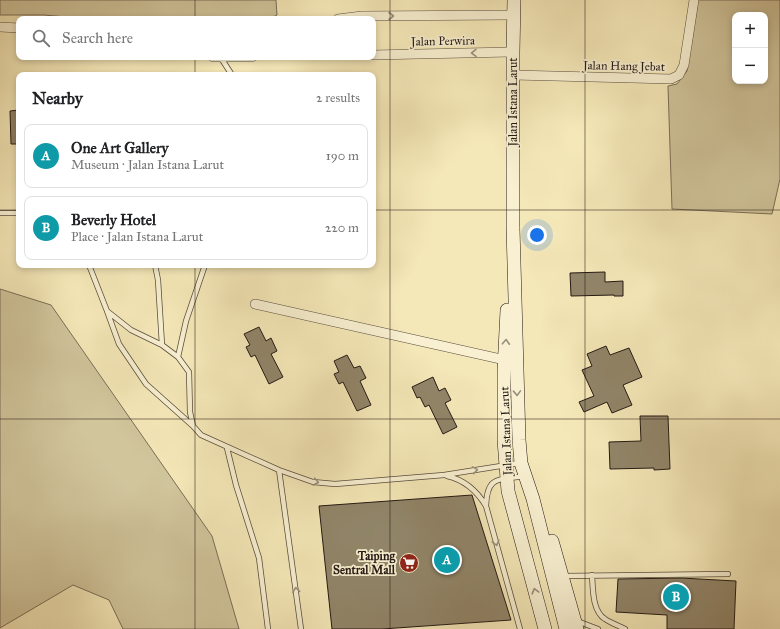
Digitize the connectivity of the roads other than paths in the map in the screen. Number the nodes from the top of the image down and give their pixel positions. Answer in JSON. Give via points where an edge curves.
{"nodes":[{"id":1,"x":514,"y":0,"type":"edge"},
{"id":2,"x":694,"y":0,"type":"edge"},
{"id":3,"x":514,"y":15,"type":"junction"},
{"id":4,"x":362,"y":16,"type":"edge"},
{"id":5,"x":0,"y":28,"type":"edge"},
{"id":6,"x":16,"y":28,"type":"edge"},
{"id":7,"x":513,"y":52,"type":"junction"},
{"id":8,"x":376,"y":55,"type":"edge"},
{"id":9,"x":221,"y":60,"type":"edge"},
{"id":10,"x":230,"y":72,"type":"edge"},
{"id":11,"x":514,"y":75,"type":"junction"},
{"id":12,"x":0,"y":213,"type":"edge"},
{"id":13,"x":16,"y":213,"type":"edge"},
{"id":14,"x":513,"y":228,"type":"junction"},
{"id":15,"x":90,"y":268,"type":"edge"},
{"id":16,"x":156,"y":268,"type":"edge"},
{"id":17,"x":204,"y":268,"type":"edge"},
{"id":18,"x":256,"y":304,"type":"dead end"},
{"id":19,"x":107,"y":312,"type":"junction"},
{"id":20,"x":162,"y":345,"type":"junction"},
{"id":21,"x":178,"y":357,"type":"junction"},
{"id":22,"x":505,"y":360,"type":"junction"},
{"id":23,"x":193,"y":426,"type":"junction"},
{"id":24,"x":228,"y":448,"type":"junction"},
{"id":25,"x":521,"y":463,"type":"junction"},
{"id":26,"x":505,"y":465,"type":"junction"},
{"id":27,"x":279,"y":470,"type":"junction"},
{"id":28,"x":444,"y":475,"type":"junction"},
{"id":29,"x":526,"y":475,"type":"junction"},
{"id":30,"x":507,"y":478,"type":"junction"},
{"id":31,"x":533,"y":499,"type":"junction"},
{"id":32,"x":486,"y":506,"type":"junction"},
{"id":33,"x":728,"y":574,"type":"dead end"},
{"id":34,"x":592,"y":575,"type":"junction"},
{"id":35,"x":562,"y":576,"type":"junction"},
{"id":36,"x":573,"y":626,"type":"edge"},
{"id":37,"x":268,"y":629,"type":"edge"},
{"id":38,"x":301,"y":629,"type":"edge"},
{"id":39,"x":520,"y":629,"type":"edge"},
{"id":40,"x":545,"y":629,"type":"edge"},
{"id":41,"x":598,"y":629,"type":"edge"},
{"id":42,"x":625,"y":629,"type":"edge"}],
"edges":[{"from":1,"to":3,"type":"main road","name":"Jalan Istana Larut"},
{"from":2,"to":11,"type":"street","name":"Jalan Hang Jebat","via":[[684,64],[679,75],[671,79]]},
{"from":4,"to":3,"type":"street","name":"Jalan Perwira","one_way":true},
{"from":3,"to":7,"type":"main road","name":"Jalan Istana Larut"},
{"from":5,"to":6,"type":"street"},
{"from":7,"to":8,"type":"street","name":"Jalan Perwira","one_way":true},
{"from":7,"to":11,"type":"main road","name":"Jalan Istana Larut"},
{"from":9,"to":10,"type":"lane"},
{"from":11,"to":14,"type":"main road","name":"Jalan Istana Larut"},
{"from":12,"to":13,"type":"lane"},
{"from":22,"to":14,"type":"main road","name":"Jalan Istana Larut","one_way":true},
{"from":14,"to":25,"type":"main road","name":"Jalan Istana Larut","one_way":true},
{"from":15,"to":19,"type":"lane"},
{"from":16,"to":20,"type":"lane"},
{"from":17,"to":21,"type":"lane","via":[[186,321]]},
{"from":18,"to":22,"type":"street"},
{"from":19,"to":20,"type":"lane","via":[[130,330]]},
{"from":19,"to":23,"type":"lane","via":[[119,344],[146,384]]},
{"from":20,"to":21,"type":"lane"},
{"from":21,"to":23,"type":"lane","via":[[189,372]]},
{"from":22,"to":26,"type":"main road","name":"Jalan Istana Larut"},
{"from":23,"to":24,"type":"lane","via":[[201,435]]},
{"from":24,"to":27,"type":"lane"},
{"from":24,"to":37,"type":"lane","via":[[236,485],[259,558]]},
{"from":25,"to":26,"type":"lane"},
{"from":25,"to":29,"type":"main road","name":"Jalan Istana Larut"},
{"from":28,"to":26,"type":"lane","one_way":true},
{"from":26,"to":30,"type":"main road","name":"Jalan Istana Larut"},
{"from":27,"to":28,"type":"lane","one_way":true,"via":[[313,482],[335,484]]},
{"from":38,"to":27,"type":"lane","one_way":true},
{"from":28,"to":32,"type":"lane","via":[[454,477],[472,488]]},
{"from":29,"to":30,"type":"lane"},
{"from":29,"to":31,"type":"main road","name":"Jalan Istana Larut"},
{"from":30,"to":32,"type":"lane","via":[[494,482],[488,489]]},
{"from":40,"to":30,"type":"main road","name":"Jalan Istana Larut","one_way":true,"via":[[508,491]]},
{"from":31,"to":35,"type":"main road","name":"Jalan Istana Larut","via":[[546,522]]},
{"from":31,"to":36,"type":"main road","name":"Jalan Istana Larut","via":[[561,612]]},
{"from":32,"to":39,"type":"lane","one_way":true},
{"from":33,"to":34,"type":"lane"},
{"from":34,"to":35,"type":"lane"},
{"from":34,"to":42,"type":"lane","via":[[593,600],[603,619]]},
{"from":35,"to":36,"type":"main road","name":"Jalan Istana Larut"},
{"from":36,"to":41,"type":"lane"}]}
